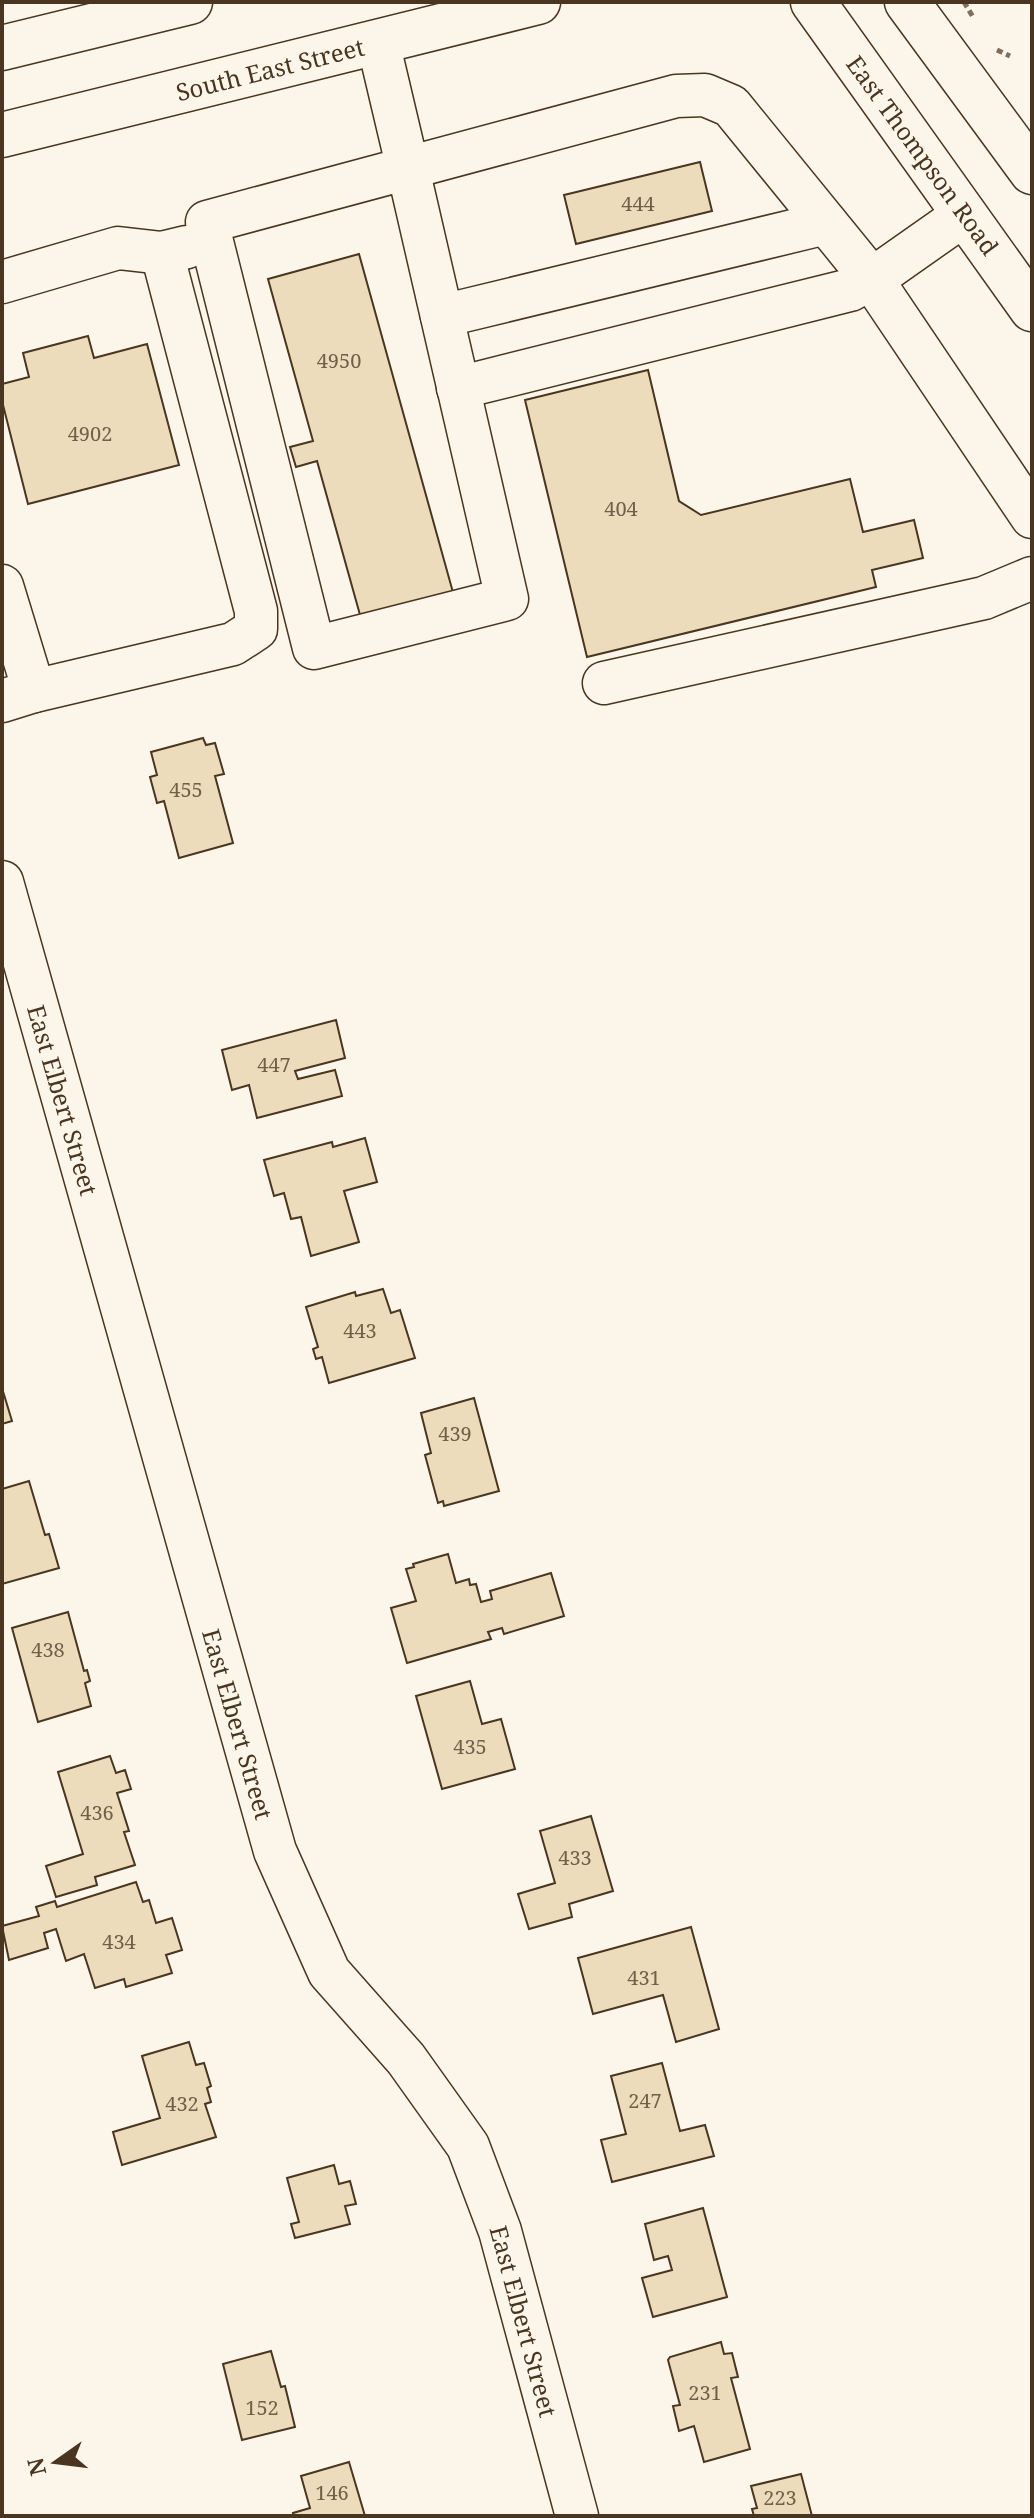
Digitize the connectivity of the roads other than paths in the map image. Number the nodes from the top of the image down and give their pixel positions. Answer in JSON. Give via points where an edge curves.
{"nodes":[{"id":1,"x":190,"y":2,"type":"edge"},
{"id":2,"x":538,"y":2,"type":"edge"},
{"id":3,"x":813,"y":2,"type":"edge"},
{"id":4,"x":847,"y":2,"type":"edge"},
{"id":5,"x":907,"y":2,"type":"edge"},
{"id":6,"x":378,"y":42,"type":"junction"},
{"id":7,"x":2,"y":48,"type":"edge"},
{"id":8,"x":855,"y":61,"type":"junction"},
{"id":9,"x":2,"y":135,"type":"edge"},
{"id":10,"x":408,"y":169,"type":"junction"},
{"id":11,"x":1032,"y":172,"type":"edge"},
{"id":12,"x":965,"y":214,"type":"junction"},
{"id":13,"x":826,"y":223,"type":"junction"},
{"id":14,"x":212,"y":241,"type":"junction"},
{"id":15,"x":162,"y":253,"type":"junction"},
{"id":16,"x":871,"y":278,"type":"junction"},
{"id":17,"x":2,"y":282,"type":"edge"},
{"id":18,"x":1032,"y":309,"type":"edge"},
{"id":19,"x":442,"y":316,"type":"junction"},
{"id":20,"x":458,"y":388,"type":"junction"},
{"id":21,"x":1032,"y":517,"type":"edge"},
{"id":22,"x":1032,"y":578,"type":"edge"},
{"id":23,"x":2,"y":586,"type":"edge"},
{"id":24,"x":604,"y":683,"type":"dead end"},
{"id":25,"x":18,"y":696,"type":"edge"},
{"id":26,"x":2,"y":882,"type":"edge"},
{"id":27,"x":577,"y":2516,"type":"edge"}],
"edges":[{"from":1,"to":7,"type":"main road"},
{"from":2,"to":6,"type":"main road","name":"South East Street"},
{"from":3,"to":8,"type":"main road","name":"East Thompson Road"},
{"from":4,"to":8,"type":"main road"},
{"from":5,"to":11,"type":"main road"},
{"from":6,"to":9,"type":"main road","name":"South East Street"},
{"from":6,"to":10,"type":"street"},
{"from":8,"to":12,"type":"main road","name":"East Thompson Road"},
{"from":10,"to":13,"type":"street","via":[[676,96],[705,95],[731,106]]},
{"from":10,"to":14,"type":"street","via":[[207,222]]},
{"from":10,"to":19,"type":"street"},
{"from":12,"to":16,"type":"street"},
{"from":12,"to":18,"type":"main road","name":"East Thompson Road"},
{"from":13,"to":16,"type":"street"},
{"from":13,"to":19,"type":"street"},
{"from":14,"to":15,"type":"street"},
{"from":14,"to":20,"type":"street","via":[[314,648],[507,599]]},
{"from":15,"to":17,"type":"street","via":[[118,248]]},
{"from":15,"to":25,"type":"street","via":[[256,611],[256,629],[233,644]]},
{"from":16,"to":20,"type":"street","via":[[850,290]]},
{"from":16,"to":21,"type":"street"},
{"from":19,"to":20,"type":"street"},
{"from":22,"to":24,"type":"street","via":[[984,598]]},
{"from":23,"to":25,"type":"street"},
{"from":26,"to":27,"type":"street","name":"East Elbert Street","via":[[275,1851],[329,1972],[406,2059],[468,2146],[500,2231]]}]}
